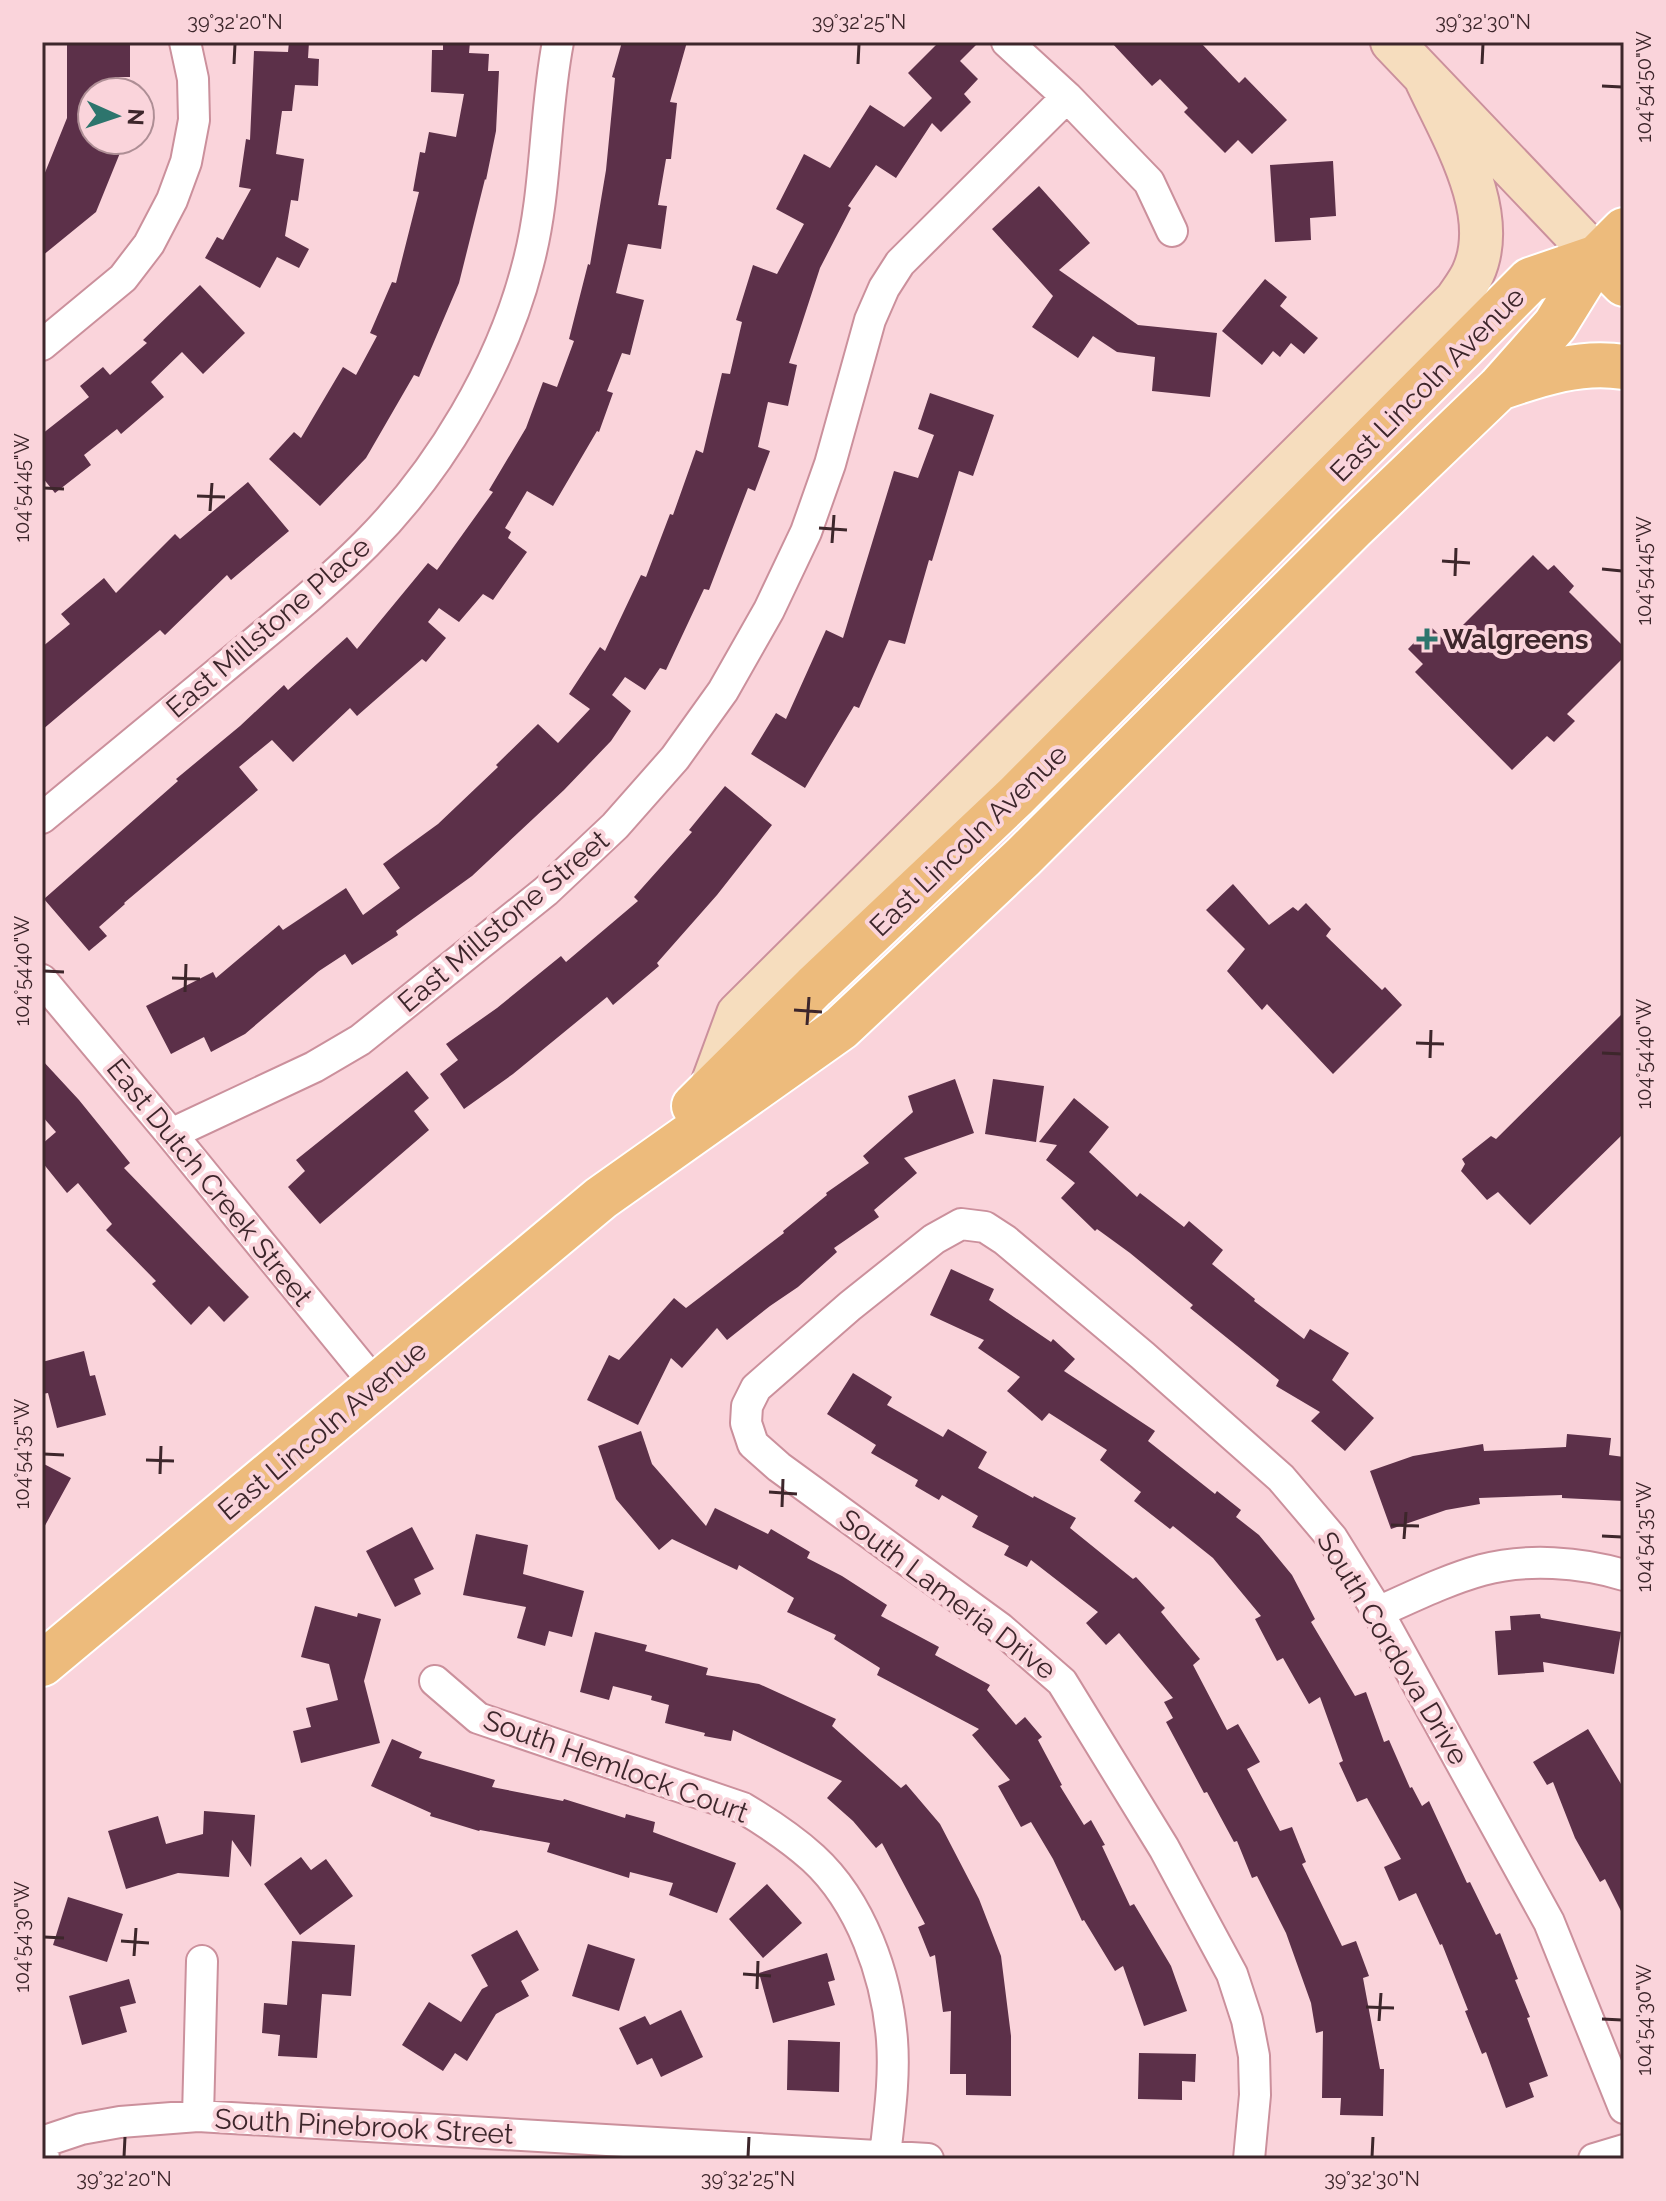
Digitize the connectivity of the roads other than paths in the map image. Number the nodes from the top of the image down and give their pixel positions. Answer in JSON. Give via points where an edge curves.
{"nodes":[{"id":1,"x":185,"y":42,"type":"edge"},
{"id":2,"x":558,"y":42,"type":"edge"},
{"id":3,"x":1007,"y":42,"type":"edge"},
{"id":4,"x":1392,"y":42,"type":"edge"},
{"id":5,"x":1425,"y":77,"type":"junction"},
{"id":6,"x":1067,"y":97,"type":"junction"},
{"id":7,"x":1172,"y":231,"type":"dead end"},
{"id":8,"x":1615,"y":257,"type":"edge"},
{"id":9,"x":42,"y":345,"type":"edge"},
{"id":10,"x":1624,"y":367,"type":"edge"},
{"id":11,"x":1499,"y":388,"type":"junction"},
{"id":12,"x":1118,"y":694,"type":"junction"},
{"id":13,"x":42,"y":818,"type":"edge"},
{"id":14,"x":1023,"y":857,"type":"junction"},
{"id":15,"x":42,"y":980,"type":"edge"},
{"id":16,"x":710,"y":1090,"type":"junction"},
{"id":17,"x":171,"y":1134,"type":"junction"},
{"id":18,"x":601,"y":1198,"type":"junction"},
{"id":19,"x":850,"y":1306,"type":"joint"},
{"id":20,"x":376,"y":1385,"type":"junction"},
{"id":21,"x":1624,"y":1575,"type":"edge"},
{"id":22,"x":1378,"y":1612,"type":"junction"},
{"id":23,"x":42,"y":1664,"type":"edge"},
{"id":24,"x":435,"y":1681,"type":"dead end"},
{"id":25,"x":202,"y":1961,"type":"dead end"},
{"id":26,"x":1624,"y":2108,"type":"edge"},
{"id":27,"x":198,"y":2116,"type":"junction"},
{"id":28,"x":42,"y":2142,"type":"edge"},
{"id":29,"x":1624,"y":2150,"type":"edge"},
{"id":30,"x":885,"y":2156,"type":"junction"},
{"id":31,"x":44,"y":2159,"type":"edge"},
{"id":32,"x":928,"y":2159,"type":"edge"},
{"id":33,"x":1249,"y":2159,"type":"edge"},
{"id":34,"x":1594,"y":2159,"type":"edge"}],
"edges":[{"from":1,"to":9,"type":"street","via":[[194,120],[172,200],[123,278]]},
{"from":2,"to":13,"type":"street","name":"East Millstone Place","via":[[529,263],[480,386],[450,438],[409,496],[318,590]]},
{"from":3,"to":6,"type":"street"},
{"from":4,"to":5,"type":"main road"},
{"from":5,"to":8,"type":"main road"},
{"from":5,"to":16,"type":"main road","via":[[1471,176],[1479,206],[1480,252],[1456,300],[738,1014]]},
{"from":6,"to":7,"type":"street","via":[[1149,182]]},
{"from":6,"to":17,"type":"street","name":"East Millstone Street","via":[[900,263],[884,288],[806,532],[731,677],[675,758],[615,826],[546,891],[360,1040]]},
{"from":8,"to":11,"type":"main road","name":"East Lincoln Avenue"},
{"from":8,"to":12,"type":"main road","name":"East Lincoln Avenue","via":[[1530,280]]},
{"from":10,"to":11,"type":"main road","via":[[1573,367]]},
{"from":11,"to":14,"type":"main road","name":"East Lincoln Avenue"},
{"from":12,"to":14,"type":"main road","via":[[1091,752],[1016,827],[1012,843]]},
{"from":12,"to":16,"type":"main road","name":"East Lincoln Avenue"},
{"from":14,"to":18,"type":"main road","name":"East Lincoln Avenue","via":[[841,1028]]},
{"from":15,"to":17,"type":"street","name":"East Dutch Creek Street"},
{"from":16,"to":18,"type":"main road","name":"East Lincoln Avenue"},
{"from":17,"to":20,"type":"street","name":"East Dutch Creek Street"},
{"from":18,"to":20,"type":"main road","name":"East Lincoln Avenue"},
{"from":19,"to":22,"type":"street","name":"South Cordova Drive","via":[[934,1239],[961,1224],[985,1227],[1131,1345],[1281,1478],[1332,1538]]},
{"from":19,"to":33,"type":"street","name":"South Lameria Drive","via":[[756,1388],[746,1414],[753,1444],[1000,1628],[1062,1682],[1164,1848],[1232,1974],[1254,2056]]},
{"from":20,"to":23,"type":"main road","name":"East Lincoln Avenue"},
{"from":21,"to":22,"type":"street","via":[[1527,1563],[1485,1569]]},
{"from":22,"to":26,"type":"street","name":"South Cordova Drive","via":[[1549,1922]]},
{"from":24,"to":30,"type":"street","name":"South Hemlock Court","via":[[478,1718],[743,1808],[815,1860],[846,1897],[870,1946],[884,1992],[892,2040]]},
{"from":25,"to":27,"type":"street"},
{"from":27,"to":28,"type":"street","name":"South Pinebrook Street","via":[[120,2122]]},
{"from":27,"to":30,"type":"street","name":"South Pinebrook Street"},
{"from":28,"to":31,"type":"street"},
{"from":29,"to":34,"type":"street"},
{"from":30,"to":32,"type":"street","name":"South Pinebrook Street"}]}
